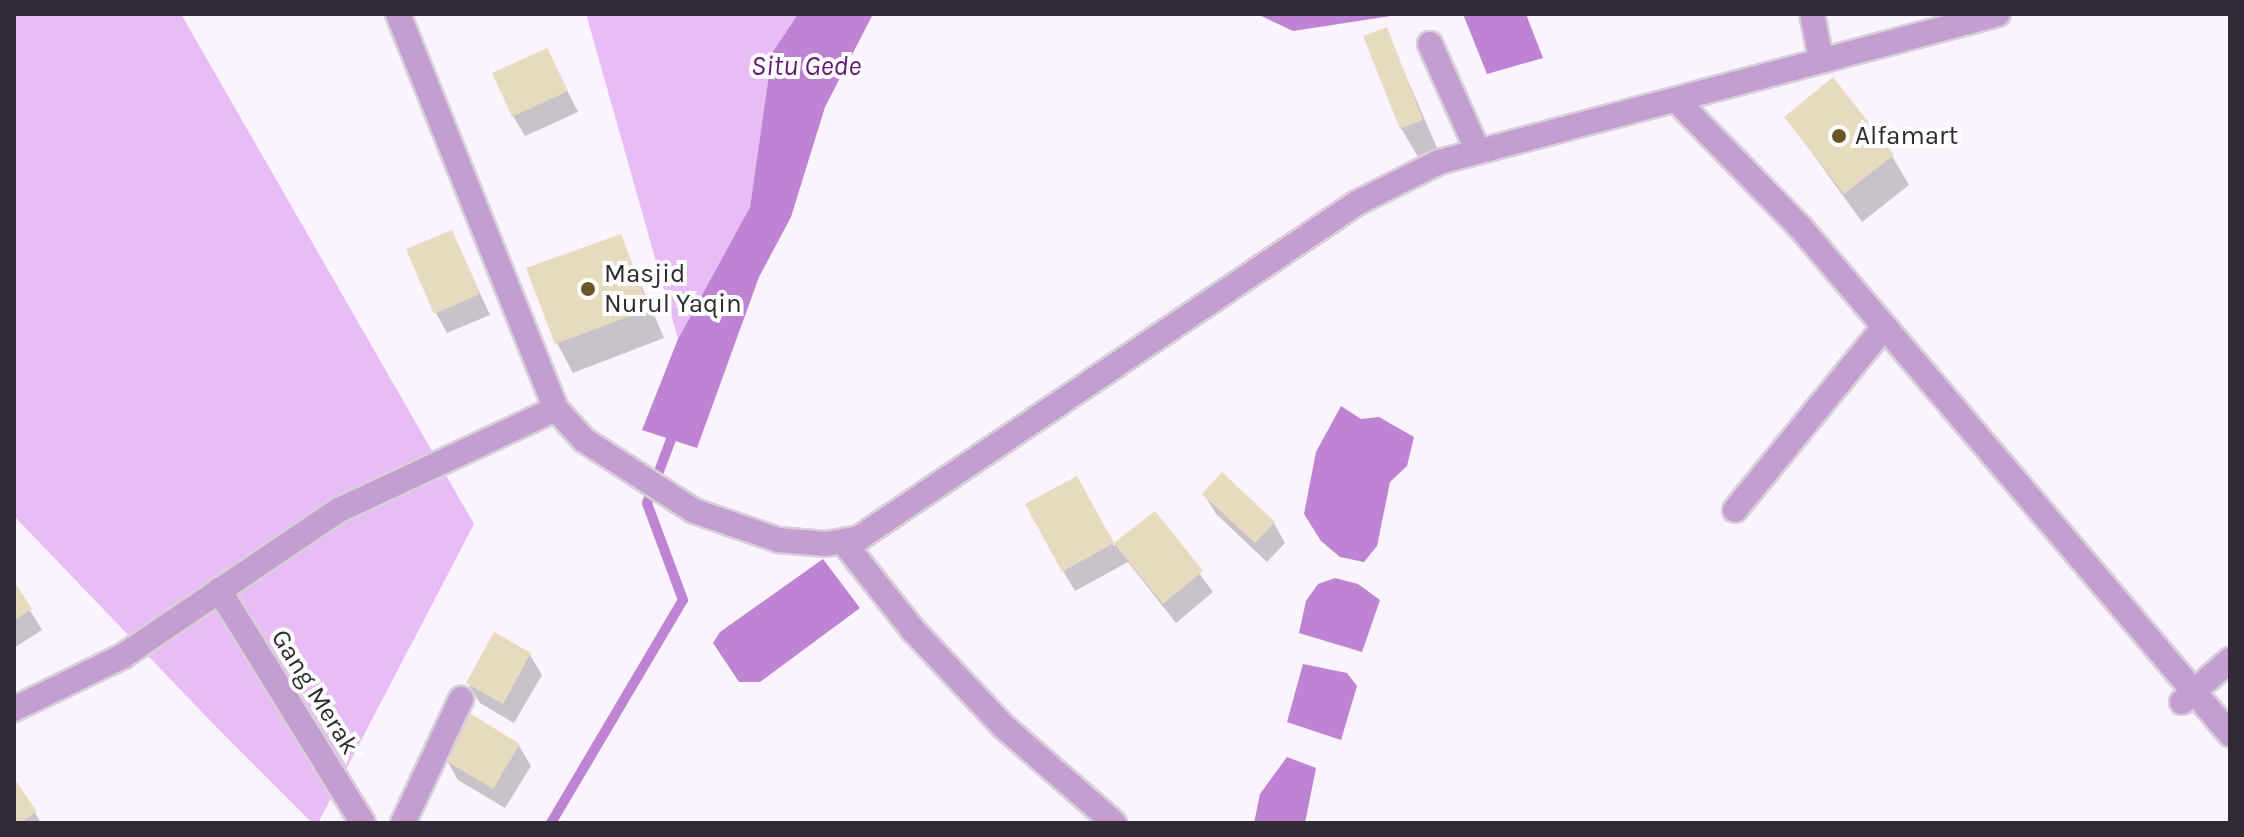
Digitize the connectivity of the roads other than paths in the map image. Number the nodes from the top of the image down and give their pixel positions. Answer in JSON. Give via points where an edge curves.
{"nodes":[{"id":1,"x":398,"y":14,"type":"edge"},
{"id":2,"x":1812,"y":14,"type":"edge"},
{"id":3,"x":1998,"y":14,"type":"edge"},
{"id":4,"x":1430,"y":44,"type":"dead end"},
{"id":5,"x":1821,"y":59,"type":"junction"},
{"id":6,"x":1678,"y":102,"type":"junction"},
{"id":7,"x":1477,"y":149,"type":"junction"},
{"id":8,"x":1884,"y":327,"type":"junction"},
{"id":9,"x":556,"y":409,"type":"junction"},
{"id":10,"x":1735,"y":510,"type":"dead end"},
{"id":11,"x":845,"y":544,"type":"junction"},
{"id":12,"x":219,"y":590,"type":"junction"},
{"id":13,"x":2230,"y":660,"type":"edge"},
{"id":14,"x":2190,"y":697,"type":"junction"},
{"id":15,"x":461,"y":699,"type":"dead end"},
{"id":16,"x":14,"y":709,"type":"edge"},
{"id":17,"x":2230,"y":734,"type":"edge"},
{"id":18,"x":363,"y":823,"type":"edge"},
{"id":19,"x":403,"y":823,"type":"edge"},
{"id":20,"x":1114,"y":823,"type":"edge"}],
"edges":[{"from":1,"to":9,"type":"street"},
{"from":2,"to":5,"type":"street"},
{"from":3,"to":5,"type":"street"},
{"from":4,"to":7,"type":"street"},
{"from":5,"to":6,"type":"street","via":[[1705,88]]},
{"from":6,"to":7,"type":"street"},
{"from":6,"to":8,"type":"street","via":[[1800,227]]},
{"from":7,"to":11,"type":"street","via":[[1357,203]]},
{"from":8,"to":10,"type":"street"},
{"from":8,"to":14,"type":"street"},
{"from":9,"to":11,"type":"street","via":[[584,440],[694,511],[778,540]]},
{"from":9,"to":12,"type":"street","via":[[339,510]]},
{"from":11,"to":20,"type":"street","via":[[913,630],[1003,726]]},
{"from":12,"to":16,"type":"street","via":[[123,656]]},
{"from":12,"to":18,"type":"street","name":"Gang Merak"},
{"from":13,"to":14,"type":"street"},
{"from":14,"to":17,"type":"street"},
{"from":15,"to":19,"type":"street"}]}
